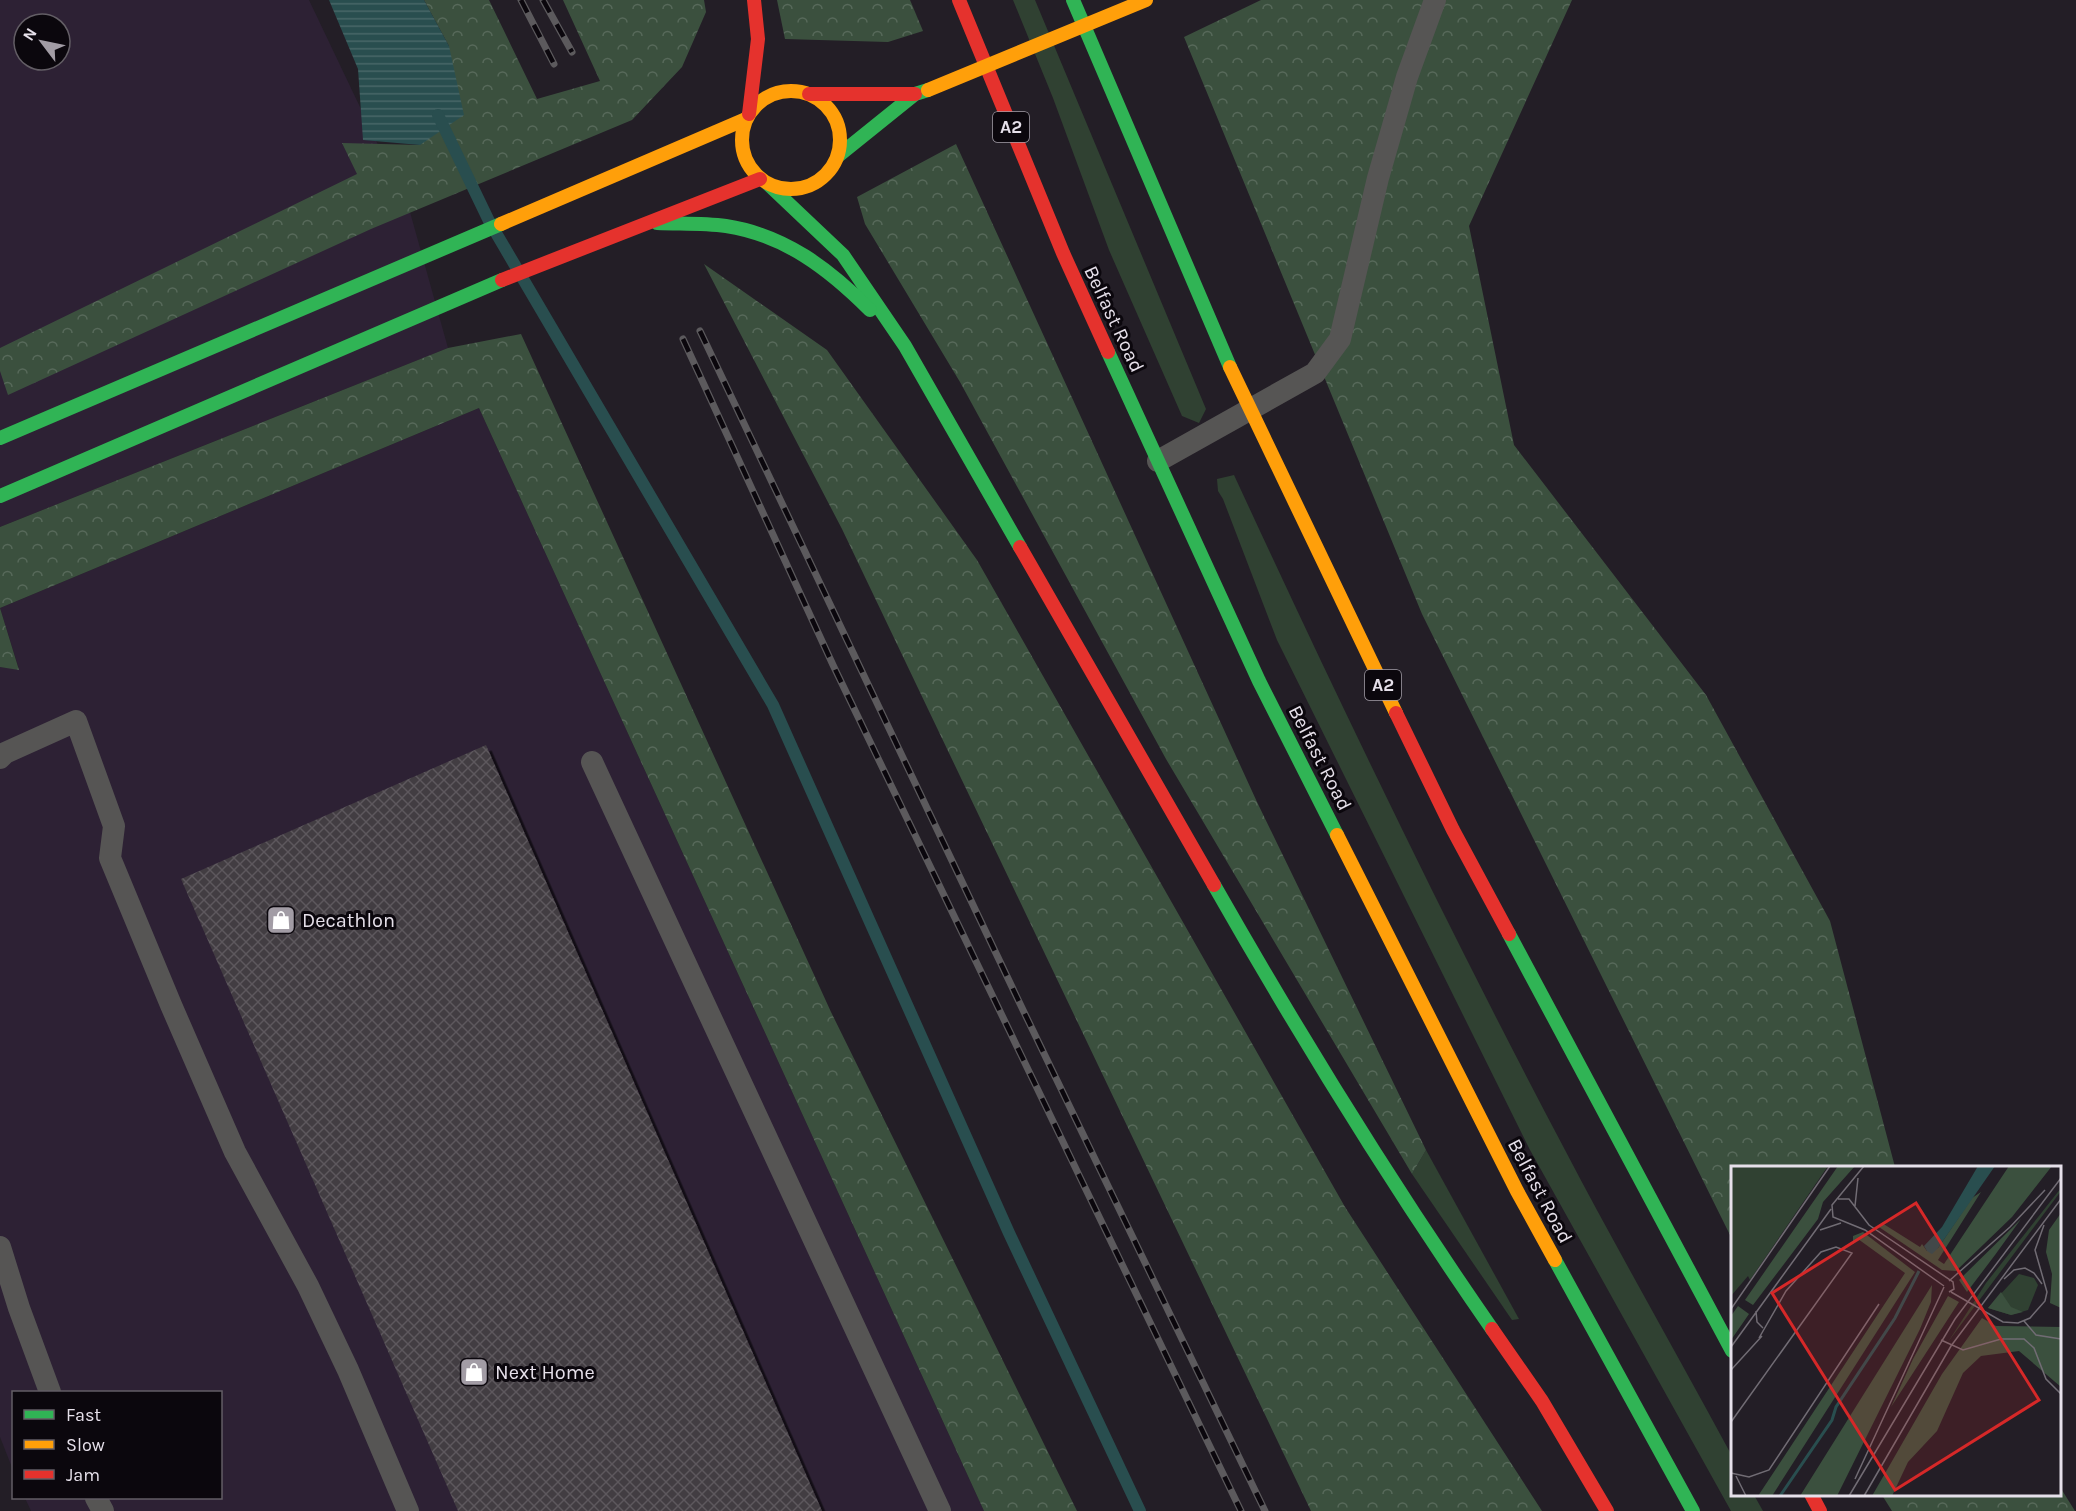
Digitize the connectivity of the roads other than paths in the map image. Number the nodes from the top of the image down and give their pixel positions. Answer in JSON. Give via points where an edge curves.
{"nodes":[{"id":1,"x":754,"y":0,"type":"edge"},
{"id":2,"x":959,"y":0,"type":"edge"},
{"id":3,"x":1073,"y":0,"type":"edge"},
{"id":4,"x":1146,"y":0,"type":"edge"},
{"id":5,"x":1435,"y":0,"type":"edge"},
{"id":6,"x":922,"y":92,"type":"junction"},
{"id":7,"x":809,"y":94,"type":"junction"},
{"id":8,"x":747,"y":117,"type":"junction"},
{"id":9,"x":838,"y":156,"type":"junction"},
{"id":10,"x":764,"y":181,"type":"junction"},
{"id":11,"x":643,"y":223,"type":"junction"},
{"id":12,"x":905,"y":346,"type":"junction"},
{"id":13,"x":1248,"y":408,"type":"junction"},
{"id":14,"x":0,"y":438,"type":"edge"},
{"id":15,"x":1158,"y":461,"type":"junction"},
{"id":16,"x":0,"y":496,"type":"edge"},
{"id":17,"x":0,"y":758,"type":"edge"},
{"id":18,"x":592,"y":762,"type":"dead end"},
{"id":19,"x":0,"y":1247,"type":"edge"},
{"id":20,"x":1731,"y":1349,"type":"edge"},
{"id":21,"x":50,"y":1391,"type":"edge"},
{"id":22,"x":1812,"y":1496,"type":"edge"},
{"id":23,"x":408,"y":1511,"type":"edge"},
{"id":24,"x":940,"y":1511,"type":"edge"},
{"id":25,"x":1607,"y":1511,"type":"edge"},
{"id":26,"x":1693,"y":1511,"type":"edge"},
{"id":27,"x":1820,"y":1511,"type":"edge"}],
"edges":[{"from":1,"to":8,"type":"main road","via":[[758,39]]},
{"from":2,"to":15,"type":"main road","name":"Belfast Road","number":"A2","via":[[1063,253]]},
{"from":3,"to":13,"type":"main road","number":"A2"},
{"from":4,"to":6,"type":"main road","bridge":true},
{"from":5,"to":13,"type":"lane","via":[[1407,77],[1378,178],[1340,339],[1315,373]]},
{"from":6,"to":7,"type":"main road"},
{"from":6,"to":9,"type":"main road"},
{"from":7,"to":8,"type":"main road","via":[[786,90],[775,93],[755,105]]},
{"from":7,"to":9,"type":"main road","via":[[832,112],[841,141]]},
{"from":8,"to":10,"type":"main road","via":[[742,131],[744,158]]},
{"from":8,"to":14,"type":"main road"},
{"from":9,"to":10,"type":"main road","via":[[830,171],[801,188],[784,189]]},
{"from":10,"to":11,"type":"main road"},
{"from":10,"to":12,"type":"main road","via":[[843,255]]},
{"from":11,"to":12,"type":"main road","via":[[734,227],[784,242],[835,274]]},
{"from":11,"to":16,"type":"main road"},
{"from":12,"to":25,"type":"main road","via":[[1287,1013],[1444,1260],[1542,1401]]},
{"from":13,"to":15,"type":"lane"},
{"from":13,"to":20,"type":"main road","number":"A2","via":[[1453,830]]},
{"from":15,"to":26,"type":"main road","name":"Belfast Road","number":"A2","via":[[1258,681],[1517,1191]]},
{"from":17,"to":23,"type":"lane","via":[[76,721],[114,826],[110,858],[171,1005],[235,1152],[308,1286],[348,1370]]},
{"from":18,"to":24,"type":"lane"},
{"from":19,"to":21,"type":"lane"},
{"from":22,"to":27,"type":"main road"}]}
